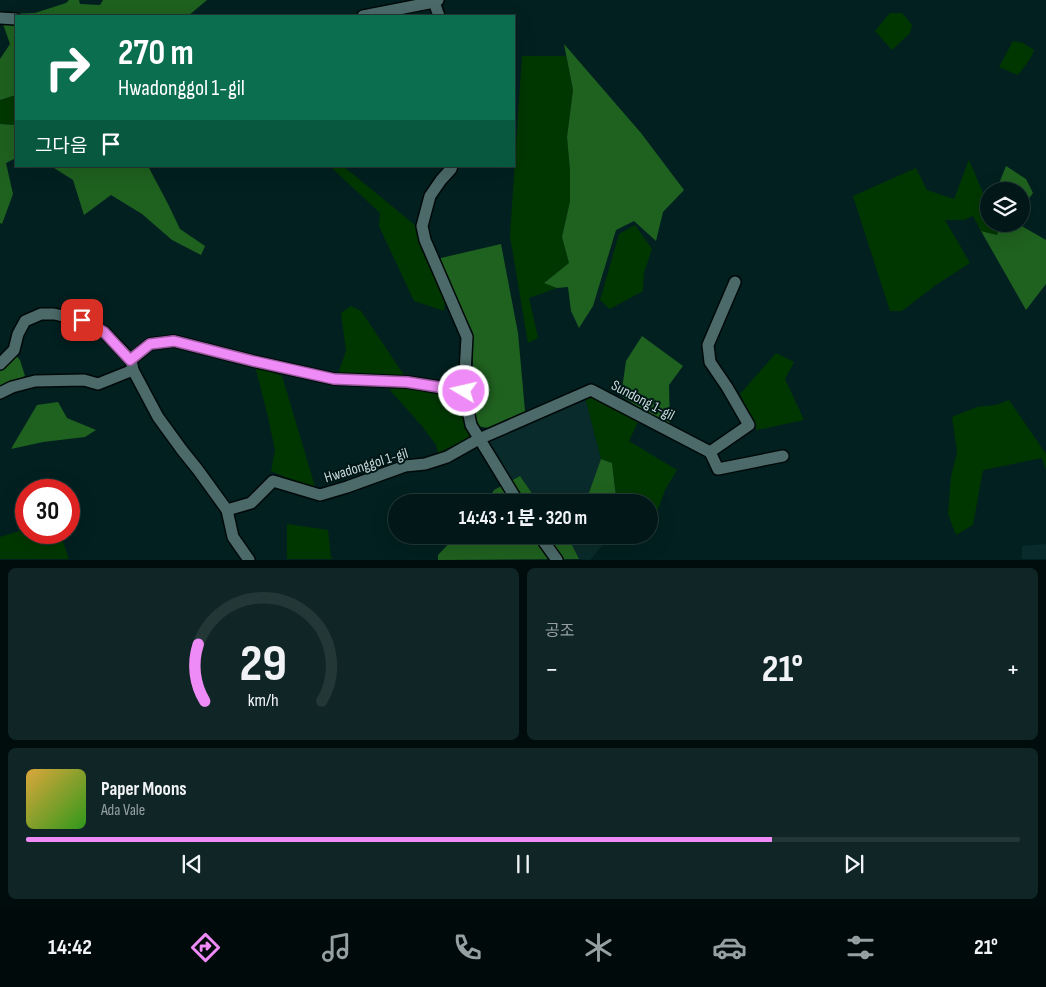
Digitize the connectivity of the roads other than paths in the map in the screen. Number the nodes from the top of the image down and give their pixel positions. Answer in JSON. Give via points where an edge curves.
{"nodes":[{"id":1,"x":436,"y":1,"type":"edge"},
{"id":2,"x":397,"y":13,"type":"edge"},
{"id":3,"x":374,"y":15,"type":"edge"},
{"id":4,"x":439,"y":15,"type":"edge"},
{"id":5,"x":0,"y":18,"type":"edge"},
{"id":6,"x":15,"y":19,"type":"edge"},
{"id":7,"x":451,"y":167,"type":"edge"},
{"id":8,"x":735,"y":282,"type":"dead end"},
{"id":9,"x":0,"y":364,"type":"edge"},
{"id":10,"x":132,"y":365,"type":"junction"},
{"id":11,"x":464,"y":391,"type":"junction"},
{"id":12,"x":0,"y":393,"type":"edge"},
{"id":13,"x":479,"y":438,"type":"junction"},
{"id":14,"x":710,"y":452,"type":"junction"},
{"id":15,"x":783,"y":456,"type":"dead end"},
{"id":16,"x":513,"y":494,"type":"edge"},
{"id":17,"x":228,"y":510,"type":"junction"},
{"id":18,"x":545,"y":544,"type":"edge"},
{"id":19,"x":249,"y":560,"type":"edge"},
{"id":20,"x":557,"y":560,"type":"edge"}],
"edges":[{"from":1,"to":2,"type":"street"},
{"from":1,"to":4,"type":"street"},
{"from":2,"to":3,"type":"street"},
{"from":5,"to":6,"type":"street"},
{"from":7,"to":11,"type":"street","via":[[430,196],[422,226],[467,337]]},
{"from":8,"to":14,"type":"street","via":[[708,345],[710,362],[749,425]]},
{"from":9,"to":10,"type":"street","via":[[14,350],[25,321],[41,314],[54,314],[82,320],[104,332]]},
{"from":10,"to":11,"type":"street","via":[[150,344],[174,341],[334,379],[407,382]]},
{"from":10,"to":12,"type":"street","via":[[98,384],[84,380],[35,381]]},
{"from":10,"to":17,"type":"street","via":[[158,417]]},
{"from":11,"to":13,"type":"street","via":[[471,425]]},
{"from":13,"to":14,"type":"street","name":"Sundong 1-gil","via":[[590,390]]},
{"from":13,"to":16,"type":"street"},
{"from":13,"to":17,"type":"street","name":"Hwadonggol 1-gil","via":[[447,457],[405,466],[320,495],[273,481],[251,503]]},
{"from":14,"to":15,"type":"street","name":"Sundong 1-gil","via":[[718,469]]},
{"from":17,"to":19,"type":"street","via":[[233,537]]},
{"from":18,"to":20,"type":"street"}]}
